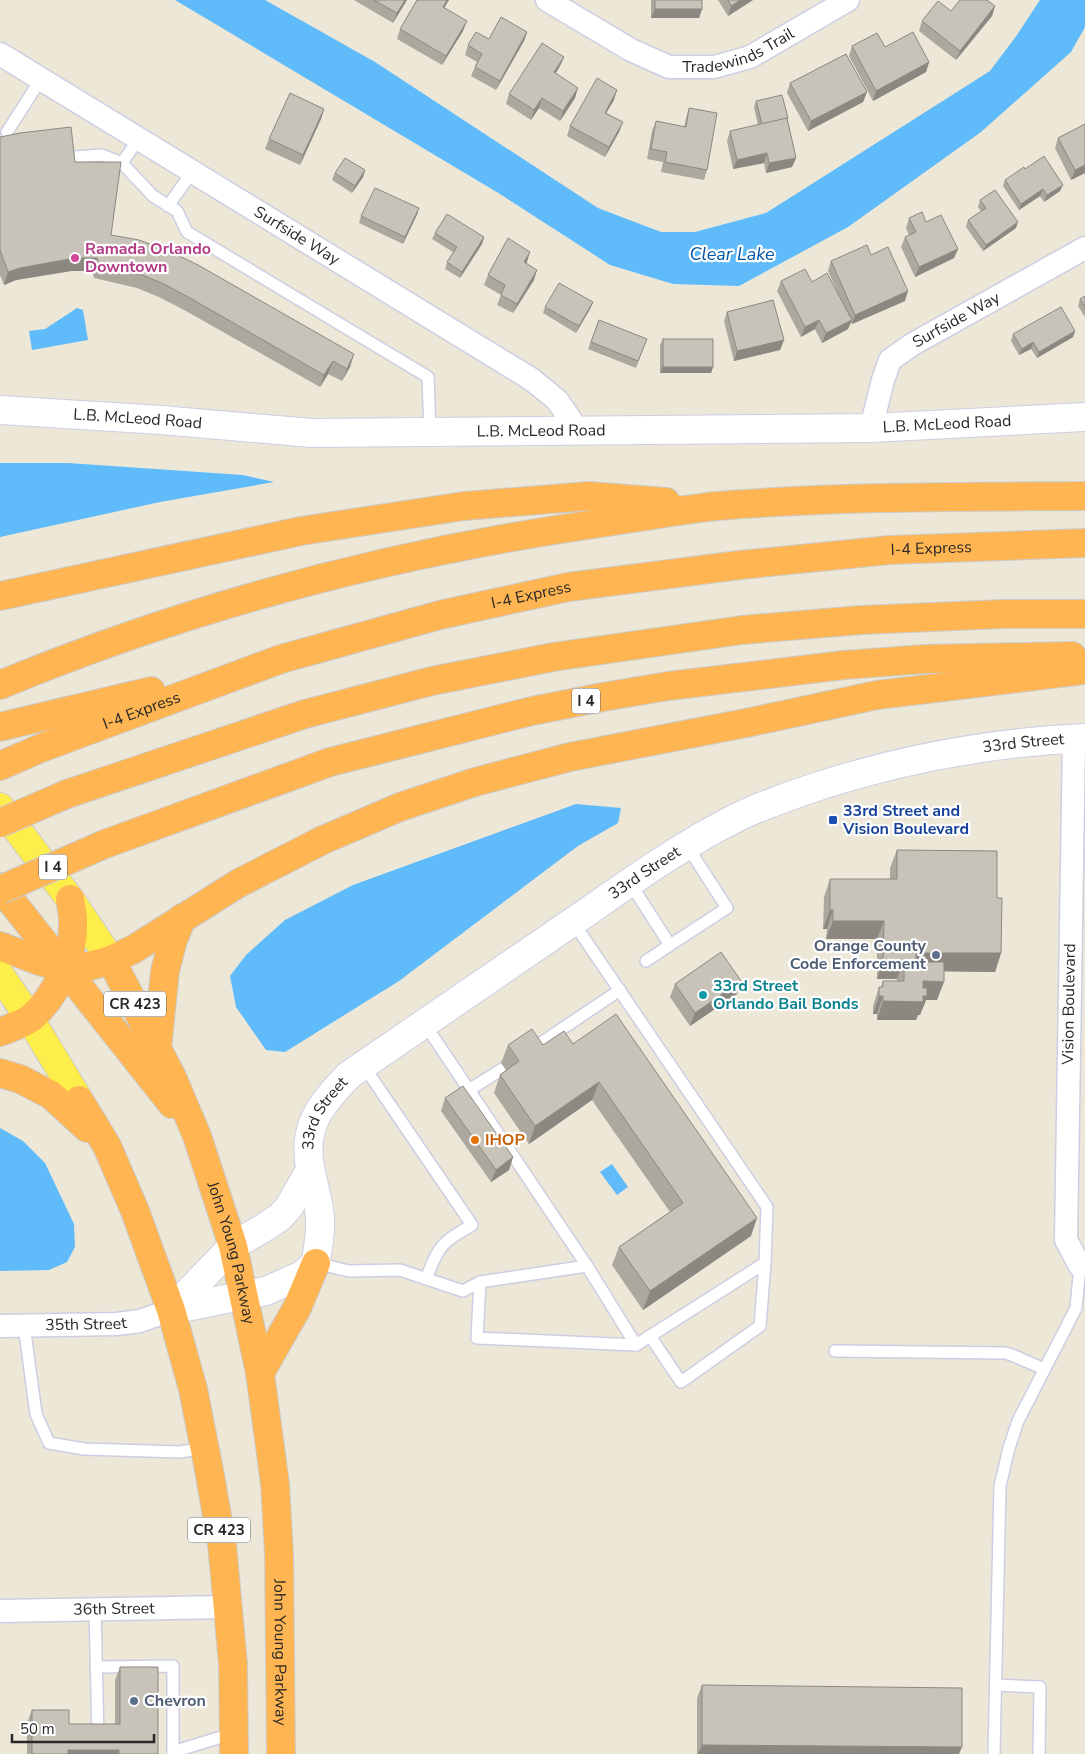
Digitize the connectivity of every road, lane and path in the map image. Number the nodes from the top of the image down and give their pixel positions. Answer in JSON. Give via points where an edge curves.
{"nodes":[{"id":1,"x":547,"y":0,"type":"edge"},
{"id":2,"x":848,"y":0,"type":"edge"},
{"id":3,"x":0,"y":54,"type":"edge"},
{"id":4,"x":41,"y":79,"type":"junction"},
{"id":5,"x":7,"y":132,"type":"dead end"},
{"id":6,"x":139,"y":138,"type":"junction"},
{"id":7,"x":74,"y":157,"type":"edge"},
{"id":8,"x":122,"y":163,"type":"junction"},
{"id":9,"x":192,"y":171,"type":"junction"},
{"id":10,"x":168,"y":206,"type":"junction"},
{"id":11,"x":1085,"y":248,"type":"edge"},
{"id":12,"x":0,"y":410,"type":"edge"},
{"id":13,"x":1085,"y":416,"type":"edge"},
{"id":14,"x":872,"y":428,"type":"junction"},
{"id":15,"x":430,"y":432,"type":"junction"},
{"id":16,"x":579,"y":432,"type":"junction"},
{"id":17,"x":1085,"y":496,"type":"edge"},
{"id":18,"x":715,"y":507,"type":"junction"},
{"id":19,"x":1085,"y":543,"type":"edge"},
{"id":20,"x":0,"y":596,"type":"edge"},
{"id":21,"x":1085,"y":614,"type":"edge"},
{"id":22,"x":1085,"y":656,"type":"edge"},
{"id":23,"x":282,"y":660,"type":"junction"},
{"id":24,"x":1085,"y":670,"type":"edge"},
{"id":25,"x":0,"y":685,"type":"edge"},
{"id":26,"x":0,"y":727,"type":"edge"},
{"id":27,"x":1080,"y":738,"type":"edge"},
{"id":28,"x":0,"y":766,"type":"edge"},
{"id":29,"x":0,"y":807,"type":"edge"},
{"id":30,"x":0,"y":823,"type":"edge"},
{"id":31,"x":687,"y":846,"type":"junction"},
{"id":32,"x":630,"y":882,"type":"junction"},
{"id":33,"x":0,"y":888,"type":"edge"},
{"id":34,"x":70,"y":899,"type":"junction"},
{"id":35,"x":182,"y":918,"type":"junction"},
{"id":36,"x":573,"y":922,"type":"junction"},
{"id":37,"x":0,"y":946,"type":"edge"},
{"id":38,"x":670,"y":946,"type":"junction"},
{"id":39,"x":111,"y":960,"type":"junction"},
{"id":40,"x":646,"y":960,"type":"dead end"},
{"id":41,"x":64,"y":968,"type":"junction"},
{"id":42,"x":0,"y":975,"type":"edge"},
{"id":43,"x":620,"y":990,"type":"junction"},
{"id":44,"x":30,"y":1019,"type":"junction"},
{"id":45,"x":424,"y":1024,"type":"junction"},
{"id":46,"x":0,"y":1032,"type":"edge"},
{"id":47,"x":157,"y":1049,"type":"junction"},
{"id":48,"x":529,"y":1050,"type":"edge"},
{"id":49,"x":363,"y":1065,"type":"junction"},
{"id":50,"x":504,"y":1068,"type":"dead end"},
{"id":51,"x":0,"y":1073,"type":"edge"},
{"id":52,"x":469,"y":1090,"type":"junction"},
{"id":53,"x":79,"y":1100,"type":"joint"},
{"id":54,"x":197,"y":1136,"type":"junction"},
{"id":55,"x":107,"y":1146,"type":"junction"},
{"id":56,"x":310,"y":1170,"type":"junction"},
{"id":57,"x":233,"y":1246,"type":"junction"},
{"id":58,"x":1082,"y":1261,"type":"edge"},
{"id":59,"x":316,"y":1263,"type":"junction"},
{"id":60,"x":765,"y":1263,"type":"junction"},
{"id":61,"x":587,"y":1266,"type":"junction"},
{"id":62,"x":426,"y":1279,"type":"junction"},
{"id":63,"x":480,"y":1282,"type":"junction"},
{"id":64,"x":1081,"y":1294,"type":"edge"},
{"id":65,"x":244,"y":1296,"type":"junction"},
{"id":66,"x":171,"y":1310,"type":"junction"},
{"id":67,"x":0,"y":1326,"type":"edge"},
{"id":68,"x":24,"y":1326,"type":"junction"},
{"id":69,"x":650,"y":1336,"type":"junction"},
{"id":70,"x":636,"y":1345,"type":"junction"},
{"id":71,"x":835,"y":1351,"type":"dead end"},
{"id":72,"x":1044,"y":1369,"type":"junction"},
{"id":73,"x":260,"y":1373,"type":"junction"},
{"id":74,"x":205,"y":1448,"type":"junction"},
{"id":75,"x":229,"y":1607,"type":"junction"},
{"id":76,"x":95,"y":1609,"type":"junction"},
{"id":77,"x":0,"y":1610,"type":"edge"},
{"id":78,"x":96,"y":1667,"type":"junction"},
{"id":79,"x":997,"y":1685,"type":"junction"},
{"id":80,"x":98,"y":1737,"type":"edge"},
{"id":81,"x":234,"y":1743,"type":"edge"},
{"id":82,"x":173,"y":1753,"type":"edge"},
{"id":83,"x":280,"y":1754,"type":"edge"},
{"id":84,"x":994,"y":1754,"type":"edge"},
{"id":85,"x":1039,"y":1754,"type":"edge"}],
"edges":[{"from":1,"to":2,"type":"street","name":"Tradewinds Trail","via":[[631,50],[669,67],[714,67],[750,57]]},
{"from":3,"to":4,"type":"street","name":"Surfside Way"},
{"from":4,"to":5,"type":"lane"},
{"from":4,"to":6,"type":"street","name":"Surfside Way"},
{"from":6,"to":8,"type":"lane"},
{"from":6,"to":9,"type":"street","name":"Surfside Way"},
{"from":7,"to":8,"type":"lane","via":[[102,156]]},
{"from":8,"to":10,"type":"lane","via":[[153,196]]},
{"from":9,"to":10,"type":"lane"},
{"from":9,"to":16,"type":"street","name":"Surfside Way","via":[[531,378],[557,400]]},
{"from":10,"to":15,"type":"lane","via":[[177,212],[187,232],[428,377]]},
{"from":11,"to":14,"type":"street","name":"Surfside Way","via":[[890,360]]},
{"from":12,"to":15,"type":"street","name":"L.B. McLeod Road","via":[[312,433]]},
{"from":13,"to":14,"type":"street","name":"L.B. McLeod Road"},
{"from":14,"to":16,"type":"street","name":"L.B. McLeod Road"},
{"from":15,"to":16,"type":"street","name":"L.B. McLeod Road"},
{"from":17,"to":18,"type":"highway","via":[[913,497]]},
{"from":18,"to":20,"type":"highway","via":[[589,496],[464,506],[302,531]]},
{"from":18,"to":25,"type":"highway","via":[[467,545],[320,578],[104,645]]},
{"from":19,"to":23,"type":"highway","name":"I-4 Express","via":[[890,550],[568,587],[440,615]]},
{"from":21,"to":30,"type":"highway","bridge":true,"via":[[861,620],[742,630],[553,657],[432,681],[305,714],[67,794]]},
{"from":22,"to":33,"type":"highway","number":"I 4","bridge":true,"via":[[924,659],[844,665],[668,686],[532,711],[330,762],[105,844]]},
{"from":23,"to":26,"type":"highway"},
{"from":23,"to":28,"type":"highway","name":"I-4 Express","via":[[40,748]]},
{"from":24,"to":35,"type":"highway","via":[[877,695],[570,757],[475,782],[400,807],[323,840],[239,883]]},
{"from":27,"to":31,"type":"street","name":"33rd Street","via":[[958,750],[852,776],[768,804]]},
{"from":27,"to":58,"type":"street","name":"Vision Boulevard","via":[[1066,1240]]},
{"from":29,"to":34,"type":"main road","name":"John Young Parkway","number":"CR 423"},
{"from":31,"to":32,"type":"street","name":"33rd Street"},
{"from":31,"to":38,"type":"lane","via":[[728,908]]},
{"from":32,"to":36,"type":"street","name":"33rd Street"},
{"from":32,"to":38,"type":"lane"},
{"from":33,"to":41,"type":"highway"},
{"from":34,"to":39,"type":"main road","name":"John Young Parkway","number":"CR 423"},
{"from":34,"to":41,"type":"highway","via":[[73,922],[71,946]]},
{"from":35,"to":39,"type":"highway"},
{"from":35,"to":47,"type":"highway","via":[[172,940],[165,971]]},
{"from":36,"to":43,"type":"lane"},
{"from":36,"to":45,"type":"street","name":"33rd Street"},
{"from":37,"to":41,"type":"highway"},
{"from":38,"to":40,"type":"lane"},
{"from":39,"to":41,"type":"highway"},
{"from":39,"to":47,"type":"highway","name":"John Young Parkway","number":"CR 423"},
{"from":41,"to":44,"type":"highway","via":[[45,1004]]},
{"from":41,"to":54,"type":"highway"},
{"from":42,"to":44,"type":"main road","number":"CR 423"},
{"from":43,"to":48,"type":"lane"},
{"from":43,"to":60,"type":"lane","via":[[767,1207]]},
{"from":44,"to":46,"type":"highway"},
{"from":44,"to":53,"type":"main road","number":"CR 423"},
{"from":45,"to":49,"type":"street","name":"33rd Street"},
{"from":45,"to":52,"type":"lane"},
{"from":47,"to":54,"type":"highway","name":"John Young Parkway","number":"CR 423"},
{"from":49,"to":56,"type":"street","name":"33rd Street","via":[[326,1099],[314,1117],[309,1140]]},
{"from":49,"to":62,"type":"lane","via":[[472,1224],[446,1240],[438,1249]]},
{"from":50,"to":52,"type":"lane"},
{"from":51,"to":55,"type":"highway","via":[[50,1095]]},
{"from":52,"to":61,"type":"lane"},
{"from":53,"to":55,"type":"highway","number":"CR 423"},
{"from":54,"to":57,"type":"highway","name":"John Young Parkway","number":"CR 423"},
{"from":55,"to":66,"type":"highway","number":"CR 423"},
{"from":56,"to":57,"type":"street","name":"33rd Street","via":[[280,1217]]},
{"from":56,"to":59,"type":"street","name":"33rd Street","via":[[320,1221]]},
{"from":57,"to":65,"type":"highway","name":"John Young Parkway","number":"CR 423"},
{"from":57,"to":66,"type":"street","name":"33rd Street"},
{"from":58,"to":64,"type":"lane","name":"Vision Boulevard"},
{"from":59,"to":62,"type":"lane","via":[[349,1271],[400,1270]]},
{"from":59,"to":65,"type":"street","via":[[282,1285]]},
{"from":59,"to":73,"type":"highway","via":[[297,1308]]},
{"from":60,"to":69,"type":"lane"},
{"from":60,"to":69,"type":"lane","via":[[760,1326],[681,1382]]},
{"from":61,"to":63,"type":"lane"},
{"from":61,"to":70,"type":"lane"},
{"from":62,"to":63,"type":"lane","via":[[464,1291]]},
{"from":63,"to":70,"type":"lane","via":[[476,1338]]},
{"from":64,"to":72,"type":"lane","name":"Vision Boulevard"},
{"from":65,"to":66,"type":"street"},
{"from":65,"to":73,"type":"highway","name":"John Young Parkway","number":"CR 423"},
{"from":66,"to":68,"type":"street","name":"35th Street","via":[[140,1321],[117,1324]]},
{"from":66,"to":74,"type":"highway","number":"CR 423"},
{"from":67,"to":68,"type":"street","name":"35th Street"},
{"from":68,"to":74,"type":"lane","via":[[36,1414],[49,1442],[84,1450],[180,1452]]},
{"from":69,"to":70,"type":"lane"},
{"from":71,"to":72,"type":"lane","via":[[1005,1354]]},
{"from":72,"to":79,"type":"lane","name":"Vision Boulevard","via":[[1018,1421],[1000,1486]]},
{"from":73,"to":83,"type":"highway","name":"John Young Parkway","number":"CR 423","via":[[275,1484],[279,1553]]},
{"from":74,"to":75,"type":"highway","number":"CR 423"},
{"from":75,"to":76,"type":"street","name":"36th Street"},
{"from":75,"to":81,"type":"highway","number":"CR 423"},
{"from":76,"to":77,"type":"street","name":"36th Street"},
{"from":76,"to":78,"type":"lane"},
{"from":78,"to":80,"type":"lane"},
{"from":78,"to":82,"type":"lane","via":[[173,1666]]},
{"from":79,"to":84,"type":"lane","name":"Vision Boulevard"},
{"from":79,"to":85,"type":"lane","via":[[1040,1687]]},
{"from":81,"to":82,"type":"lane"}]}
